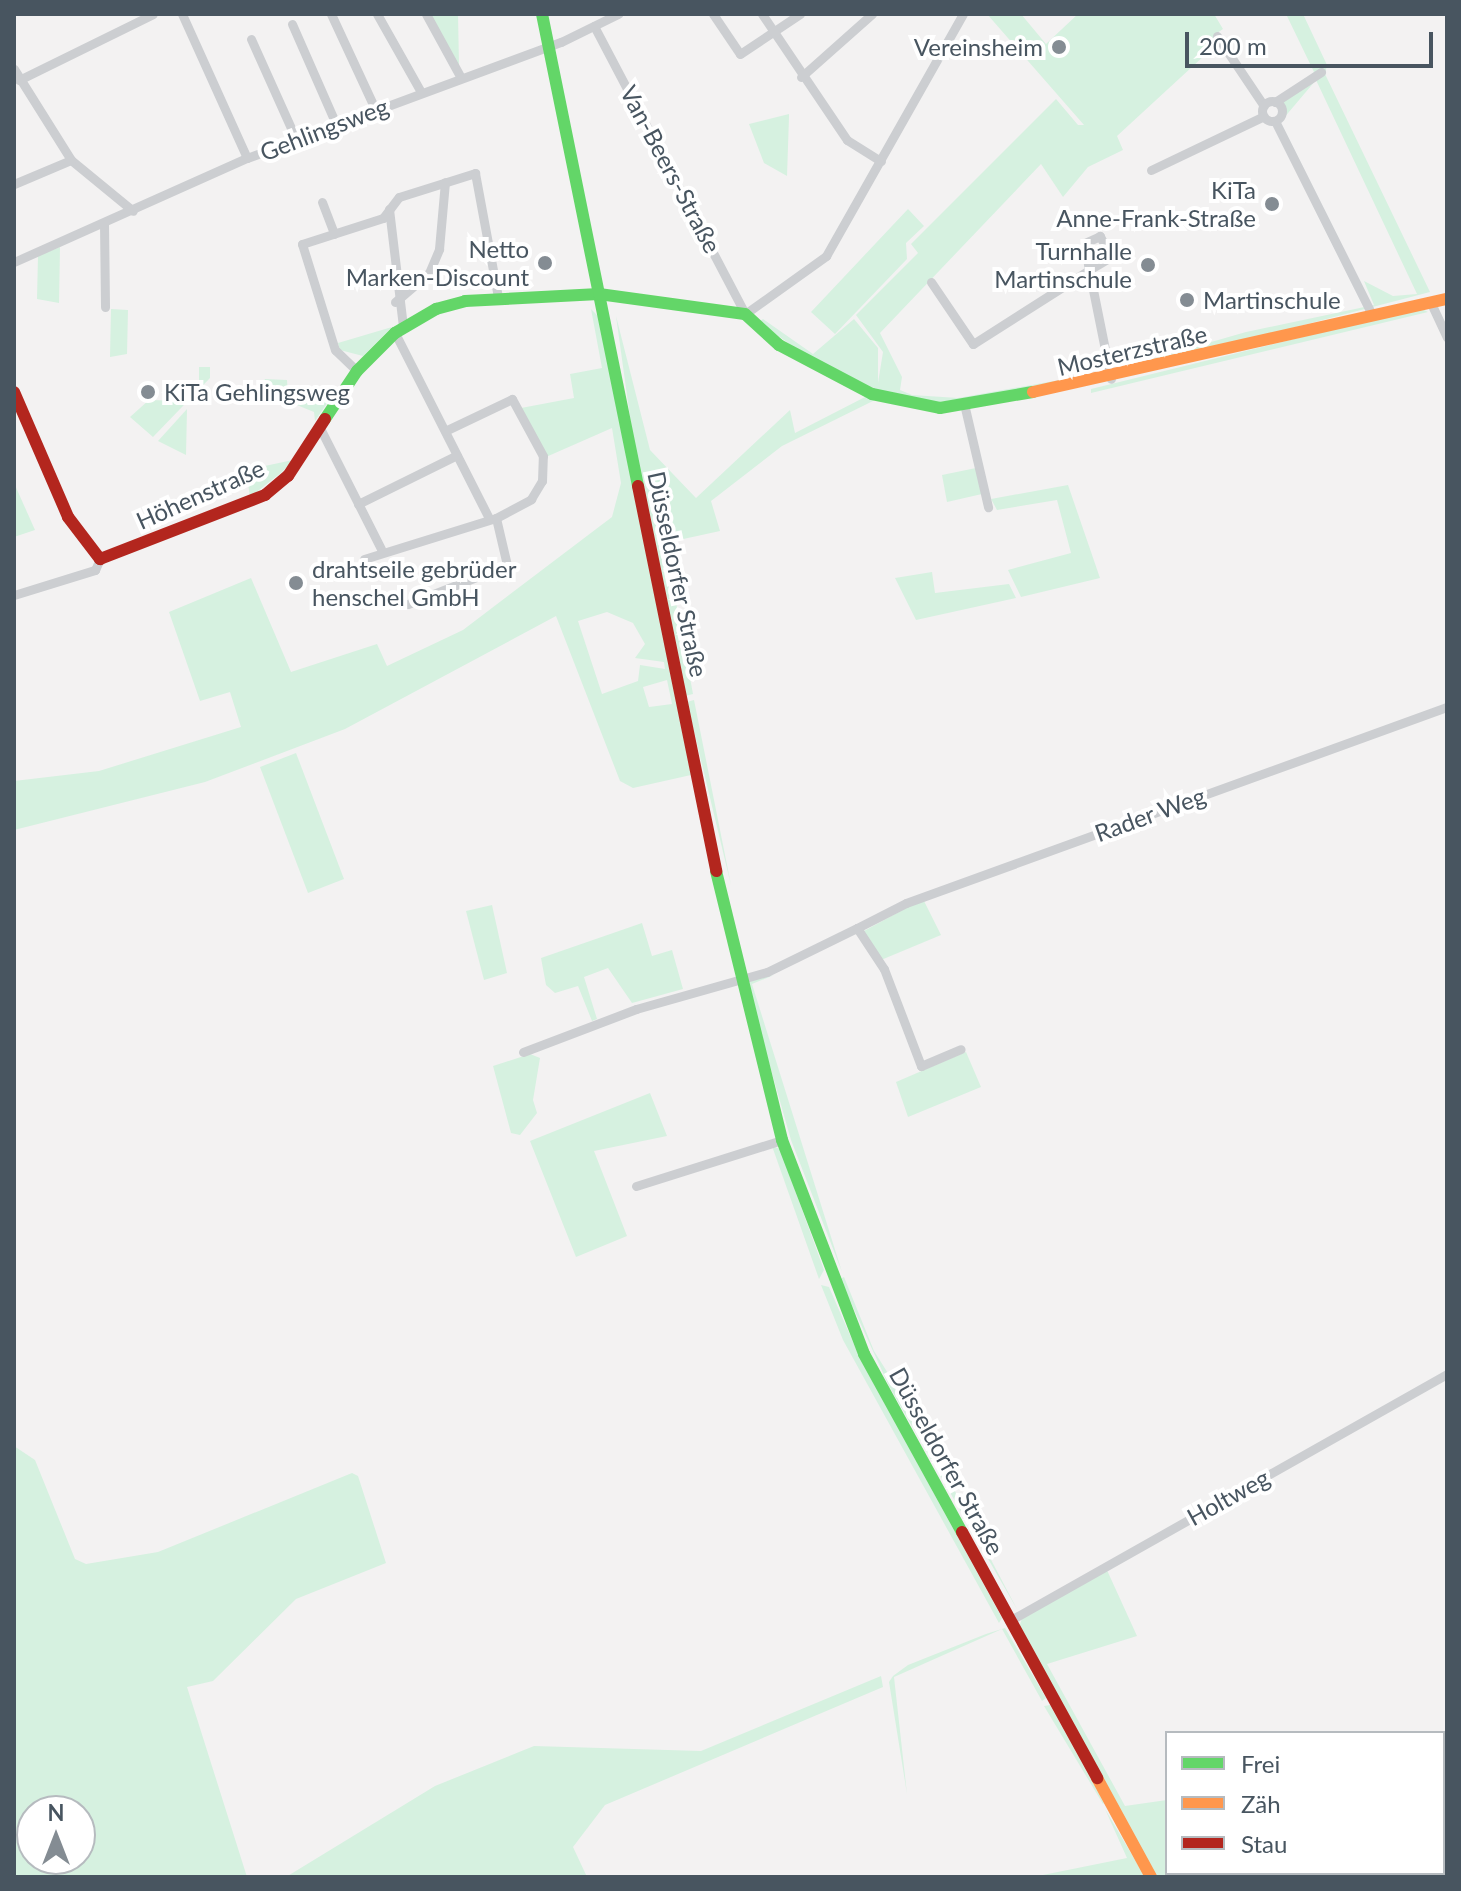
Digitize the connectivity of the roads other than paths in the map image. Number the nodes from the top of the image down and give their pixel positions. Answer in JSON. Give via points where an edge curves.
{"nodes":[{"id":1,"x":153,"y":14,"type":"edge"},
{"id":2,"x":182,"y":14,"type":"edge"},
{"id":3,"x":331,"y":14,"type":"edge"},
{"id":4,"x":377,"y":14,"type":"edge"},
{"id":5,"x":426,"y":14,"type":"edge"},
{"id":6,"x":542,"y":14,"type":"edge"},
{"id":7,"x":618,"y":14,"type":"edge"},
{"id":8,"x":713,"y":14,"type":"edge"},
{"id":9,"x":762,"y":14,"type":"edge"},
{"id":10,"x":800,"y":14,"type":"edge"},
{"id":11,"x":872,"y":14,"type":"edge"},
{"id":12,"x":963,"y":14,"type":"edge"},
{"id":13,"x":292,"y":24,"type":"dead end"},
{"id":14,"x":594,"y":26,"type":"junction"},
{"id":15,"x":773,"y":32,"type":"junction"},
{"id":16,"x":1217,"y":36,"type":"dead end"},
{"id":17,"x":251,"y":39,"type":"dead end"},
{"id":18,"x":549,"y":46,"type":"junction"},
{"id":19,"x":14,"y":69,"type":"edge"},
{"id":20,"x":1321,"y":72,"type":"dead end"},
{"id":21,"x":460,"y":76,"type":"junction"},
{"id":22,"x":801,"y":77,"type":"junction"},
{"id":23,"x":19,"y":80,"type":"junction"},
{"id":24,"x":421,"y":92,"type":"junction"},
{"id":25,"x":1275,"y":102,"type":"junction"},
{"id":26,"x":375,"y":109,"type":"junction"},
{"id":27,"x":1264,"y":111,"type":"junction"},
{"id":28,"x":1275,"y":121,"type":"junction"},
{"id":29,"x":336,"y":124,"type":"junction"},
{"id":30,"x":296,"y":139,"type":"junction"},
{"id":31,"x":247,"y":158,"type":"junction"},
{"id":32,"x":71,"y":160,"type":"junction"},
{"id":33,"x":881,"y":161,"type":"junction"},
{"id":34,"x":1151,"y":170,"type":"dead end"},
{"id":35,"x":445,"y":182,"type":"junction"},
{"id":36,"x":14,"y":184,"type":"edge"},
{"id":37,"x":322,"y":202,"type":"dead end"},
{"id":38,"x":389,"y":209,"type":"junction"},
{"id":39,"x":133,"y":211,"type":"junction"},
{"id":40,"x":104,"y":223,"type":"junction"},
{"id":41,"x":334,"y":234,"type":"junction"},
{"id":42,"x":14,"y":262,"type":"edge"},
{"id":43,"x":931,"y":282,"type":"dead end"},
{"id":44,"x":599,"y":294,"type":"junction"},
{"id":45,"x":498,"y":297,"type":"junction"},
{"id":46,"x":1447,"y":299,"type":"edge"},
{"id":47,"x":1430,"y":301,"type":"junction"},
{"id":48,"x":395,"y":302,"type":"junction"},
{"id":49,"x":105,"y":307,"type":"dead end"},
{"id":50,"x":745,"y":314,"type":"junction"},
{"id":51,"x":1372,"y":315,"type":"junction"},
{"id":52,"x":399,"y":330,"type":"junction"},
{"id":53,"x":1447,"y":337,"type":"edge"},
{"id":54,"x":357,"y":371,"type":"junction"},
{"id":55,"x":1111,"y":379,"type":"junction"},
{"id":56,"x":14,"y":392,"type":"edge"},
{"id":57,"x":965,"y":408,"type":"junction"},
{"id":58,"x":321,"y":430,"type":"junction"},
{"id":59,"x":445,"y":431,"type":"junction"},
{"id":60,"x":457,"y":455,"type":"junction"},
{"id":61,"x":358,"y":504,"type":"junction"},
{"id":62,"x":988,"y":507,"type":"dead end"},
{"id":63,"x":492,"y":518,"type":"junction"},
{"id":64,"x":381,"y":549,"type":"junction"},
{"id":65,"x":100,"y":559,"type":"junction"},
{"id":66,"x":364,"y":559,"type":"dead end"},
{"id":67,"x":14,"y":595,"type":"edge"},
{"id":68,"x":408,"y":604,"type":"dead end"},
{"id":69,"x":1447,"y":707,"type":"edge"},
{"id":70,"x":857,"y":928,"type":"junction"},
{"id":71,"x":738,"y":979,"type":"junction"},
{"id":72,"x":961,"y":1049,"type":"dead end"},
{"id":73,"x":523,"y":1052,"type":"dead end"},
{"id":74,"x":782,"y":1140,"type":"junction"},
{"id":75,"x":636,"y":1186,"type":"dead end"},
{"id":76,"x":1447,"y":1374,"type":"edge"},
{"id":77,"x":1009,"y":1621,"type":"junction"},
{"id":78,"x":1151,"y":1877,"type":"edge"}],
"edges":[{"from":1,"to":23,"type":"street"},
{"from":2,"to":31,"type":"street"},
{"from":3,"to":26,"type":"street"},
{"from":4,"to":24,"type":"street"},
{"from":5,"to":21,"type":"street"},
{"from":6,"to":18,"type":"main road","name":"Düsseldorfer Straße"},
{"from":7,"to":14,"type":"street","name":"Gehlingsweg"},
{"from":8,"to":15,"type":"street","via":[[740,54]]},
{"from":9,"to":15,"type":"street"},
{"from":10,"to":15,"type":"street"},
{"from":11,"to":22,"type":"street"},
{"from":12,"to":33,"type":"street"},
{"from":13,"to":29,"type":"street"},
{"from":14,"to":18,"type":"street","name":"Gehlingsweg"},
{"from":14,"to":50,"type":"street","name":"Van-Beers-Straße"},
{"from":15,"to":22,"type":"street"},
{"from":16,"to":27,"type":"street"},
{"from":17,"to":30,"type":"street"},
{"from":18,"to":21,"type":"street","name":"Gehlingsweg"},
{"from":18,"to":44,"type":"main road","name":"Düsseldorfer Straße"},
{"from":19,"to":23,"type":"street"},
{"from":20,"to":25,"type":"street"},
{"from":21,"to":24,"type":"street","name":"Gehlingsweg"},
{"from":22,"to":33,"type":"street","via":[[847,140]]},
{"from":23,"to":32,"type":"street"},
{"from":24,"to":26,"type":"street","name":"Gehlingsweg"},
{"from":25,"to":27,"type":"street"},
{"from":25,"to":28,"type":"street","via":[[1282,111]]},
{"from":26,"to":29,"type":"street","name":"Gehlingsweg"},
{"from":27,"to":28,"type":"street"},
{"from":27,"to":34,"type":"street"},
{"from":28,"to":51,"type":"street"},
{"from":29,"to":30,"type":"street","name":"Gehlingsweg"},
{"from":30,"to":31,"type":"street","name":"Gehlingsweg"},
{"from":31,"to":39,"type":"street","name":"Gehlingsweg"},
{"from":32,"to":36,"type":"street"},
{"from":32,"to":39,"type":"street"},
{"from":33,"to":50,"type":"street","via":[[826,256]]},
{"from":35,"to":38,"type":"street","via":[[399,197]]},
{"from":35,"to":45,"type":"street","via":[[475,173]]},
{"from":35,"to":48,"type":"street","via":[[439,249],[429,273]]},
{"from":37,"to":41,"type":"street"},
{"from":38,"to":41,"type":"street","via":[[383,218]]},
{"from":38,"to":48,"type":"street"},
{"from":39,"to":40,"type":"street","name":"Gehlingsweg"},
{"from":40,"to":42,"type":"street","name":"Gehlingsweg"},
{"from":40,"to":49,"type":"street"},
{"from":41,"to":54,"type":"street","via":[[302,244],[335,350]]},
{"from":43,"to":55,"type":"street","via":[[973,344],[1089,270]]},
{"from":44,"to":45,"type":"main road","name":"Höhenstraße"},
{"from":44,"to":50,"type":"main road"},
{"from":44,"to":71,"type":"main road","name":"Düsseldorfer Straße"},
{"from":45,"to":52,"type":"main road","name":"Höhenstraße","via":[[436,309]]},
{"from":46,"to":47,"type":"main road","name":"Mosterzstraße"},
{"from":47,"to":51,"type":"main road","name":"Mosterzstraße"},
{"from":47,"to":53,"type":"street"},
{"from":48,"to":52,"type":"street"},
{"from":50,"to":57,"type":"main road","name":"Mosterzstraße","via":[[779,345],[872,394],[907,405]]},
{"from":51,"to":55,"type":"main road","name":"Mosterzstraße"},
{"from":52,"to":54,"type":"main road","name":"Höhenstraße"},
{"from":52,"to":59,"type":"street"},
{"from":54,"to":58,"type":"main road","name":"Höhenstraße"},
{"from":55,"to":57,"type":"main road","name":"Mosterzstraße"},
{"from":56,"to":65,"type":"main road","via":[[68,517]]},
{"from":57,"to":62,"type":"street"},
{"from":58,"to":61,"type":"street"},
{"from":58,"to":65,"type":"main road","name":"Höhenstraße","via":[[288,476],[265,495]]},
{"from":59,"to":60,"type":"street"},
{"from":59,"to":63,"type":"street","via":[[512,399],[543,456],[542,481],[531,499]]},
{"from":60,"to":61,"type":"street"},
{"from":60,"to":63,"type":"street"},
{"from":61,"to":64,"type":"street"},
{"from":63,"to":64,"type":"street"},
{"from":63,"to":68,"type":"street","via":[[507,565]]},
{"from":64,"to":66,"type":"street"},
{"from":65,"to":67,"type":"street","name":"Höhenstraße","via":[[95,570]]},
{"from":69,"to":70,"type":"street","name":"Rader Weg","via":[[906,903]]},
{"from":70,"to":71,"type":"street","name":"Rader Weg","via":[[779,967]]},
{"from":70,"to":72,"type":"street","via":[[884,969],[921,1066]]},
{"from":71,"to":73,"type":"street","name":"Rader Weg"},
{"from":71,"to":74,"type":"main road","name":"Düsseldorfer Straße"},
{"from":74,"to":75,"type":"street"},
{"from":74,"to":77,"type":"main road","name":"Düsseldorfer Straße","via":[[864,1354]]},
{"from":76,"to":77,"type":"street","name":"Holtweg"},
{"from":77,"to":78,"type":"main road","name":"Düsseldorfer Straße"}]}
